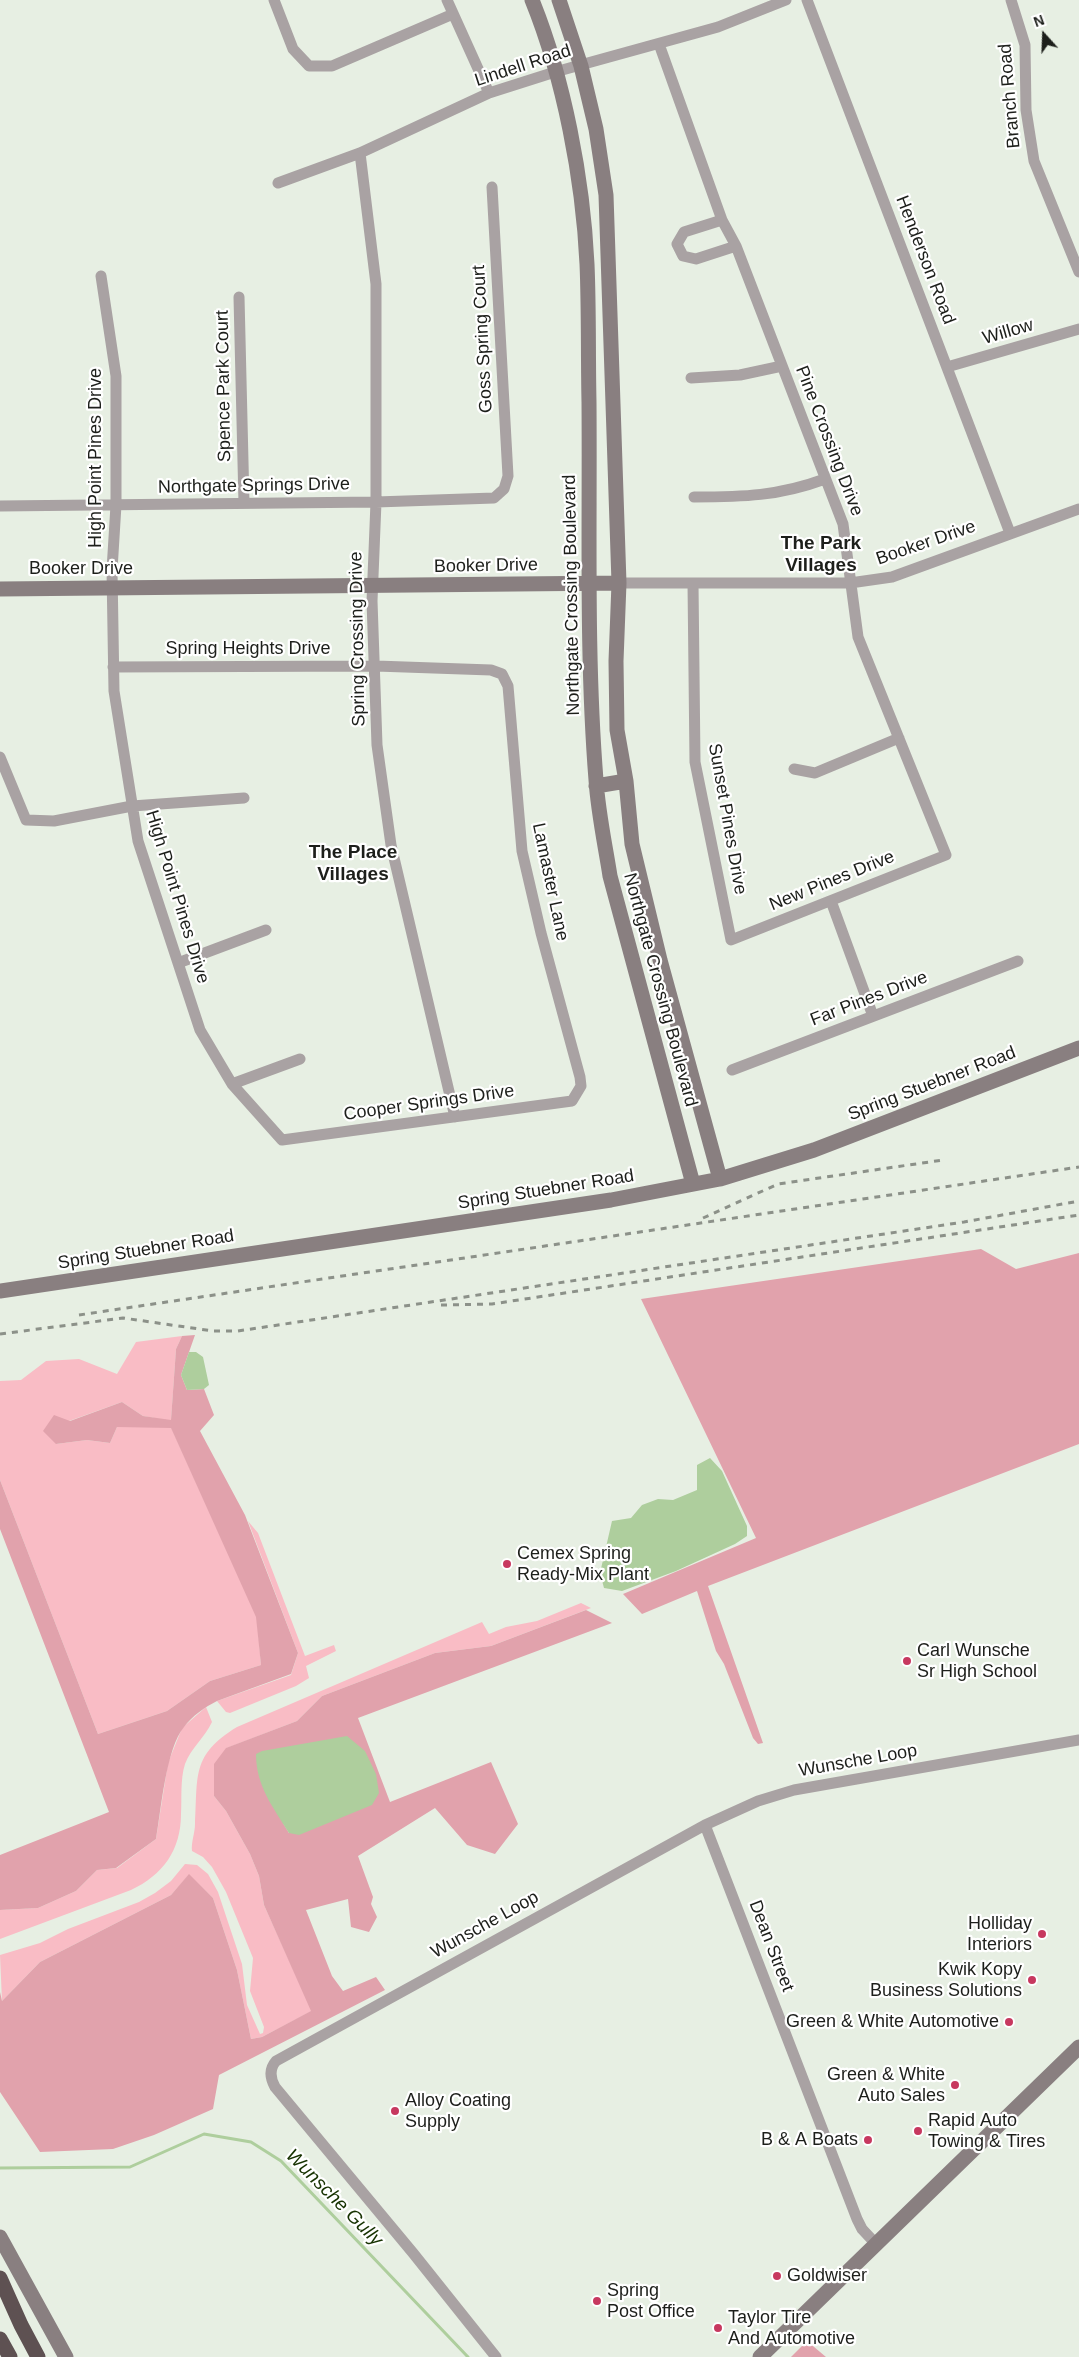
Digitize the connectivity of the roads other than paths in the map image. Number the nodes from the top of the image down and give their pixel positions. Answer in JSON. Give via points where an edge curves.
{"nodes":[{"id":1,"x":274,"y":0,"type":"edge"},
{"id":2,"x":447,"y":0,"type":"edge"},
{"id":3,"x":532,"y":0,"type":"edge"},
{"id":4,"x":559,"y":0,"type":"edge"},
{"id":5,"x":786,"y":0,"type":"edge"},
{"id":6,"x":807,"y":0,"type":"edge"},
{"id":7,"x":1012,"y":0,"type":"edge"},
{"id":8,"x":453,"y":14,"type":"junction"},
{"id":9,"x":659,"y":44,"type":"junction"},
{"id":10,"x":581,"y":66,"type":"junction"},
{"id":11,"x":555,"y":72,"type":"junction"},
{"id":12,"x":489,"y":93,"type":"junction"},
{"id":13,"x":360,"y":152,"type":"junction"},
{"id":14,"x":278,"y":183,"type":"dead end"},
{"id":15,"x":492,"y":187,"type":"dead end"},
{"id":16,"x":722,"y":220,"type":"junction"},
{"id":17,"x":736,"y":246,"type":"junction"},
{"id":18,"x":1079,"y":272,"type":"edge"},
{"id":19,"x":101,"y":276,"type":"dead end"},
{"id":20,"x":239,"y":297,"type":"dead end"},
{"id":21,"x":588,"y":328,"type":"junction"},
{"id":22,"x":610,"y":328,"type":"junction"},
{"id":23,"x":1079,"y":329,"type":"edge"},
{"id":24,"x":782,"y":366,"type":"junction"},
{"id":25,"x":947,"y":367,"type":"junction"},
{"id":26,"x":691,"y":378,"type":"dead end"},
{"id":27,"x":825,"y":479,"type":"junction"},
{"id":28,"x":504,"y":489,"type":"joint"},
{"id":29,"x":694,"y":498,"type":"dead end"},
{"id":30,"x":376,"y":502,"type":"junction"},
{"id":31,"x":244,"y":503,"type":"junction"},
{"id":32,"x":116,"y":505,"type":"junction"},
{"id":33,"x":0,"y":506,"type":"edge"},
{"id":34,"x":1079,"y":509,"type":"edge"},
{"id":35,"x":1010,"y":533,"type":"junction"},
{"id":36,"x":590,"y":583,"type":"junction"},
{"id":37,"x":619,"y":583,"type":"junction"},
{"id":38,"x":693,"y":583,"type":"junction"},
{"id":39,"x":850,"y":583,"type":"junction"},
{"id":40,"x":372,"y":586,"type":"junction"},
{"id":41,"x":112,"y":588,"type":"junction"},
{"id":42,"x":0,"y":589,"type":"edge"},
{"id":43,"x":376,"y":666,"type":"junction"},
{"id":44,"x":113,"y":667,"type":"junction"},
{"id":45,"x":502,"y":674,"type":"joint"},
{"id":46,"x":899,"y":738,"type":"junction"},
{"id":47,"x":0,"y":758,"type":"edge"},
{"id":48,"x":794,"y":769,"type":"dead end"},
{"id":49,"x":626,"y":781,"type":"junction"},
{"id":50,"x":596,"y":786,"type":"junction"},
{"id":51,"x":244,"y":798,"type":"dead end"},
{"id":52,"x":132,"y":806,"type":"junction"},
{"id":53,"x":946,"y":855,"type":"joint"},
{"id":54,"x":831,"y":901,"type":"junction"},
{"id":55,"x":266,"y":930,"type":"dead end"},
{"id":56,"x":731,"y":940,"type":"joint"},
{"id":57,"x":1018,"y":961,"type":"dead end"},
{"id":58,"x":178,"y":963,"type":"junction"},
{"id":59,"x":662,"y":966,"type":"junction"},
{"id":60,"x":638,"y":973,"type":"junction"},
{"id":61,"x":873,"y":1016,"type":"junction"},
{"id":62,"x":1079,"y":1048,"type":"edge"},
{"id":63,"x":300,"y":1059,"type":"dead end"},
{"id":64,"x":732,"y":1070,"type":"dead end"},
{"id":65,"x":232,"y":1084,"type":"junction"},
{"id":66,"x":577,"y":1094,"type":"joint"},
{"id":67,"x":455,"y":1117,"type":"junction"},
{"id":68,"x":282,"y":1140,"type":"joint"},
{"id":69,"x":720,"y":1180,"type":"junction"},
{"id":70,"x":692,"y":1184,"type":"junction"},
{"id":71,"x":0,"y":1292,"type":"edge"},
{"id":72,"x":1079,"y":1740,"type":"edge"},
{"id":73,"x":704,"y":1825,"type":"junction"},
{"id":74,"x":1079,"y":2047,"type":"edge"},
{"id":75,"x":0,"y":2237,"type":"edge"},
{"id":76,"x":876,"y":2244,"type":"junction"},
{"id":77,"x":0,"y":2278,"type":"edge"},
{"id":78,"x":0,"y":2339,"type":"edge"},
{"id":79,"x":10,"y":2357,"type":"edge"},
{"id":80,"x":38,"y":2357,"type":"edge"},
{"id":81,"x":66,"y":2357,"type":"edge"},
{"id":82,"x":496,"y":2357,"type":"edge"},
{"id":83,"x":760,"y":2357,"type":"edge"}],
"edges":[{"from":1,"to":8,"type":"street","via":[[293,48],[309,66],[332,66]]},
{"from":2,"to":8,"type":"street"},
{"from":3,"to":11,"type":"main road","name":"Northgate Crossing Boulevard"},
{"from":4,"to":10,"type":"main road","name":"Northgate Crossing Boulevard"},
{"from":5,"to":9,"type":"street","name":"Lindell Road"},
{"from":6,"to":25,"type":"street","name":"Henderson Road"},
{"from":7,"to":18,"type":"street","name":"Branch Road","via":[[1025,44],[1026,110],[1034,161]]},
{"from":8,"to":12,"type":"street"},
{"from":9,"to":10,"type":"street","name":"Lindell Road"},
{"from":9,"to":16,"type":"street","name":"Pine Crossing Drive"},
{"from":10,"to":11,"type":"street","name":"Lindell Road"},
{"from":10,"to":22,"type":"main road","name":"Northgate Crossing Boulevard","via":[[596,129],[606,194]]},
{"from":11,"to":12,"type":"street","name":"Lindell Road"},
{"from":11,"to":21,"type":"main road","name":"Northgate Crossing Boulevard","via":[[581,198]]},
{"from":12,"to":13,"type":"street","name":"Lindell Road"},
{"from":13,"to":14,"type":"street","name":"Lindell Road"},
{"from":13,"to":30,"type":"street","name":"Spring Crossing Drive","via":[[376,284]]},
{"from":15,"to":28,"type":"street","name":"Goss Spring Court","via":[[508,476]]},
{"from":16,"to":17,"type":"street","name":"Pine Crossing Drive"},
{"from":16,"to":17,"type":"street","via":[[684,232],[677,244],[683,256],[696,259]]},
{"from":17,"to":24,"type":"street","name":"Pine Crossing Drive"},
{"from":19,"to":32,"type":"street","name":"High Point Pines Drive","via":[[116,376]]},
{"from":20,"to":31,"type":"street","name":"Spence Park Court"},
{"from":21,"to":22,"type":"main road"},
{"from":21,"to":36,"type":"main road","name":"Northgate Crossing Boulevard"},
{"from":22,"to":37,"type":"main road","name":"Northgate Crossing Boulevard"},
{"from":23,"to":25,"type":"street","name":"Willow"},
{"from":24,"to":26,"type":"street"},
{"from":24,"to":27,"type":"street","name":"Pine Crossing Drive"},
{"from":25,"to":35,"type":"street","name":"Henderson Road"},
{"from":27,"to":29,"type":"street","via":[[795,490],[746,498]]},
{"from":27,"to":39,"type":"street","name":"Pine Crossing Drive","via":[[843,524]]},
{"from":28,"to":30,"type":"street","name":"Northgate Springs Drive","via":[[494,498],[479,500]]},
{"from":30,"to":31,"type":"street","name":"Northgate Springs Drive"},
{"from":30,"to":40,"type":"street","name":"Spring Crossing Drive"},
{"from":31,"to":32,"type":"street","name":"Northgate Springs Drive"},
{"from":32,"to":33,"type":"street","name":"Northgate Springs Drive"},
{"from":32,"to":41,"type":"street","name":"High Point Pines Drive"},
{"from":34,"to":35,"type":"street","name":"Booker Drive"},
{"from":35,"to":39,"type":"street","name":"Booker Drive","via":[[892,577]]},
{"from":36,"to":37,"type":"main road","name":"Booker Drive"},
{"from":36,"to":40,"type":"main road","name":"Booker Drive"},
{"from":36,"to":50,"type":"main road","name":"Northgate Crossing Boulevard"},
{"from":37,"to":38,"type":"street","name":"Booker Drive"},
{"from":37,"to":49,"type":"main road","name":"Northgate Crossing Boulevard","via":[[617,730]]},
{"from":38,"to":39,"type":"street","name":"Booker Drive"},
{"from":38,"to":56,"type":"street","name":"Sunset Pines Drive","via":[[695,762]]},
{"from":39,"to":46,"type":"street","name":"Pine Crossing Drive","via":[[858,637]]},
{"from":40,"to":41,"type":"main road","name":"Booker Drive"},
{"from":40,"to":43,"type":"street","name":"Spring Crossing Drive"},
{"from":41,"to":42,"type":"main road","name":"Booker Drive"},
{"from":41,"to":44,"type":"street","name":"High Point Pines Drive"},
{"from":43,"to":44,"type":"street","name":"Spring Heights Drive"},
{"from":43,"to":45,"type":"street","name":"Spring Heights Drive","via":[[491,670]]},
{"from":43,"to":67,"type":"street","name":"Spring Crossing Drive","via":[[377,745],[391,845]]},
{"from":44,"to":52,"type":"street","name":"High Point Pines Drive"},
{"from":45,"to":66,"type":"street","name":"Lamaster Lane","via":[[508,686],[522,851],[580,1077],[581,1086]]},
{"from":46,"to":48,"type":"street","via":[[815,773]]},
{"from":46,"to":53,"type":"street","name":"Pine Crossing Drive"},
{"from":47,"to":52,"type":"street","via":[[26,820],[54,821]]},
{"from":49,"to":50,"type":"main road"},
{"from":49,"to":59,"type":"main road","name":"Northgate Crossing Boulevard","via":[[632,844]]},
{"from":50,"to":60,"type":"main road","name":"Northgate Crossing Boulevard","via":[[610,876]]},
{"from":51,"to":52,"type":"street"},
{"from":52,"to":58,"type":"street","name":"High Point Pines Drive","via":[[138,841]]},
{"from":53,"to":54,"type":"street","name":"New Pines Drive"},
{"from":54,"to":56,"type":"street","name":"New Pines Drive"},
{"from":54,"to":61,"type":"street"},
{"from":55,"to":58,"type":"street"},
{"from":57,"to":61,"type":"street","name":"Far Pines Drive"},
{"from":58,"to":65,"type":"street","name":"High Point Pines Drive","via":[[200,1030]]},
{"from":59,"to":60,"type":"main road"},
{"from":59,"to":69,"type":"main road","name":"Northgate Crossing Boulevard"},
{"from":60,"to":70,"type":"main road","name":"Northgate Crossing Boulevard"},
{"from":61,"to":64,"type":"street","name":"Far Pines Drive"},
{"from":62,"to":69,"type":"main road","name":"Spring Stuebner Road","via":[[814,1150]]},
{"from":63,"to":65,"type":"street"},
{"from":65,"to":68,"type":"street","name":"High Point Pines Drive"},
{"from":66,"to":67,"type":"street","name":"Cooper Springs Drive","via":[[572,1101]]},
{"from":67,"to":68,"type":"street","name":"Cooper Springs Drive"},
{"from":69,"to":70,"type":"main road","name":"Spring Stuebner Road"},
{"from":70,"to":71,"type":"main road","name":"Spring Stuebner Road","via":[[610,1200]]},
{"from":72,"to":73,"type":"street","name":"Wunsche Loop","via":[[794,1790],[758,1801]]},
{"from":73,"to":76,"type":"street","name":"Dean Street","via":[[856,2219]]},
{"from":73,"to":82,"type":"street","name":"Wunsche Loop","via":[[284,2056],[271,2070],[275,2087]]},
{"from":74,"to":76,"type":"main road"},
{"from":75,"to":81,"type":"main road"},
{"from":76,"to":83,"type":"main road"},
{"from":77,"to":80,"type":"highway"},
{"from":78,"to":79,"type":"highway"}]}
